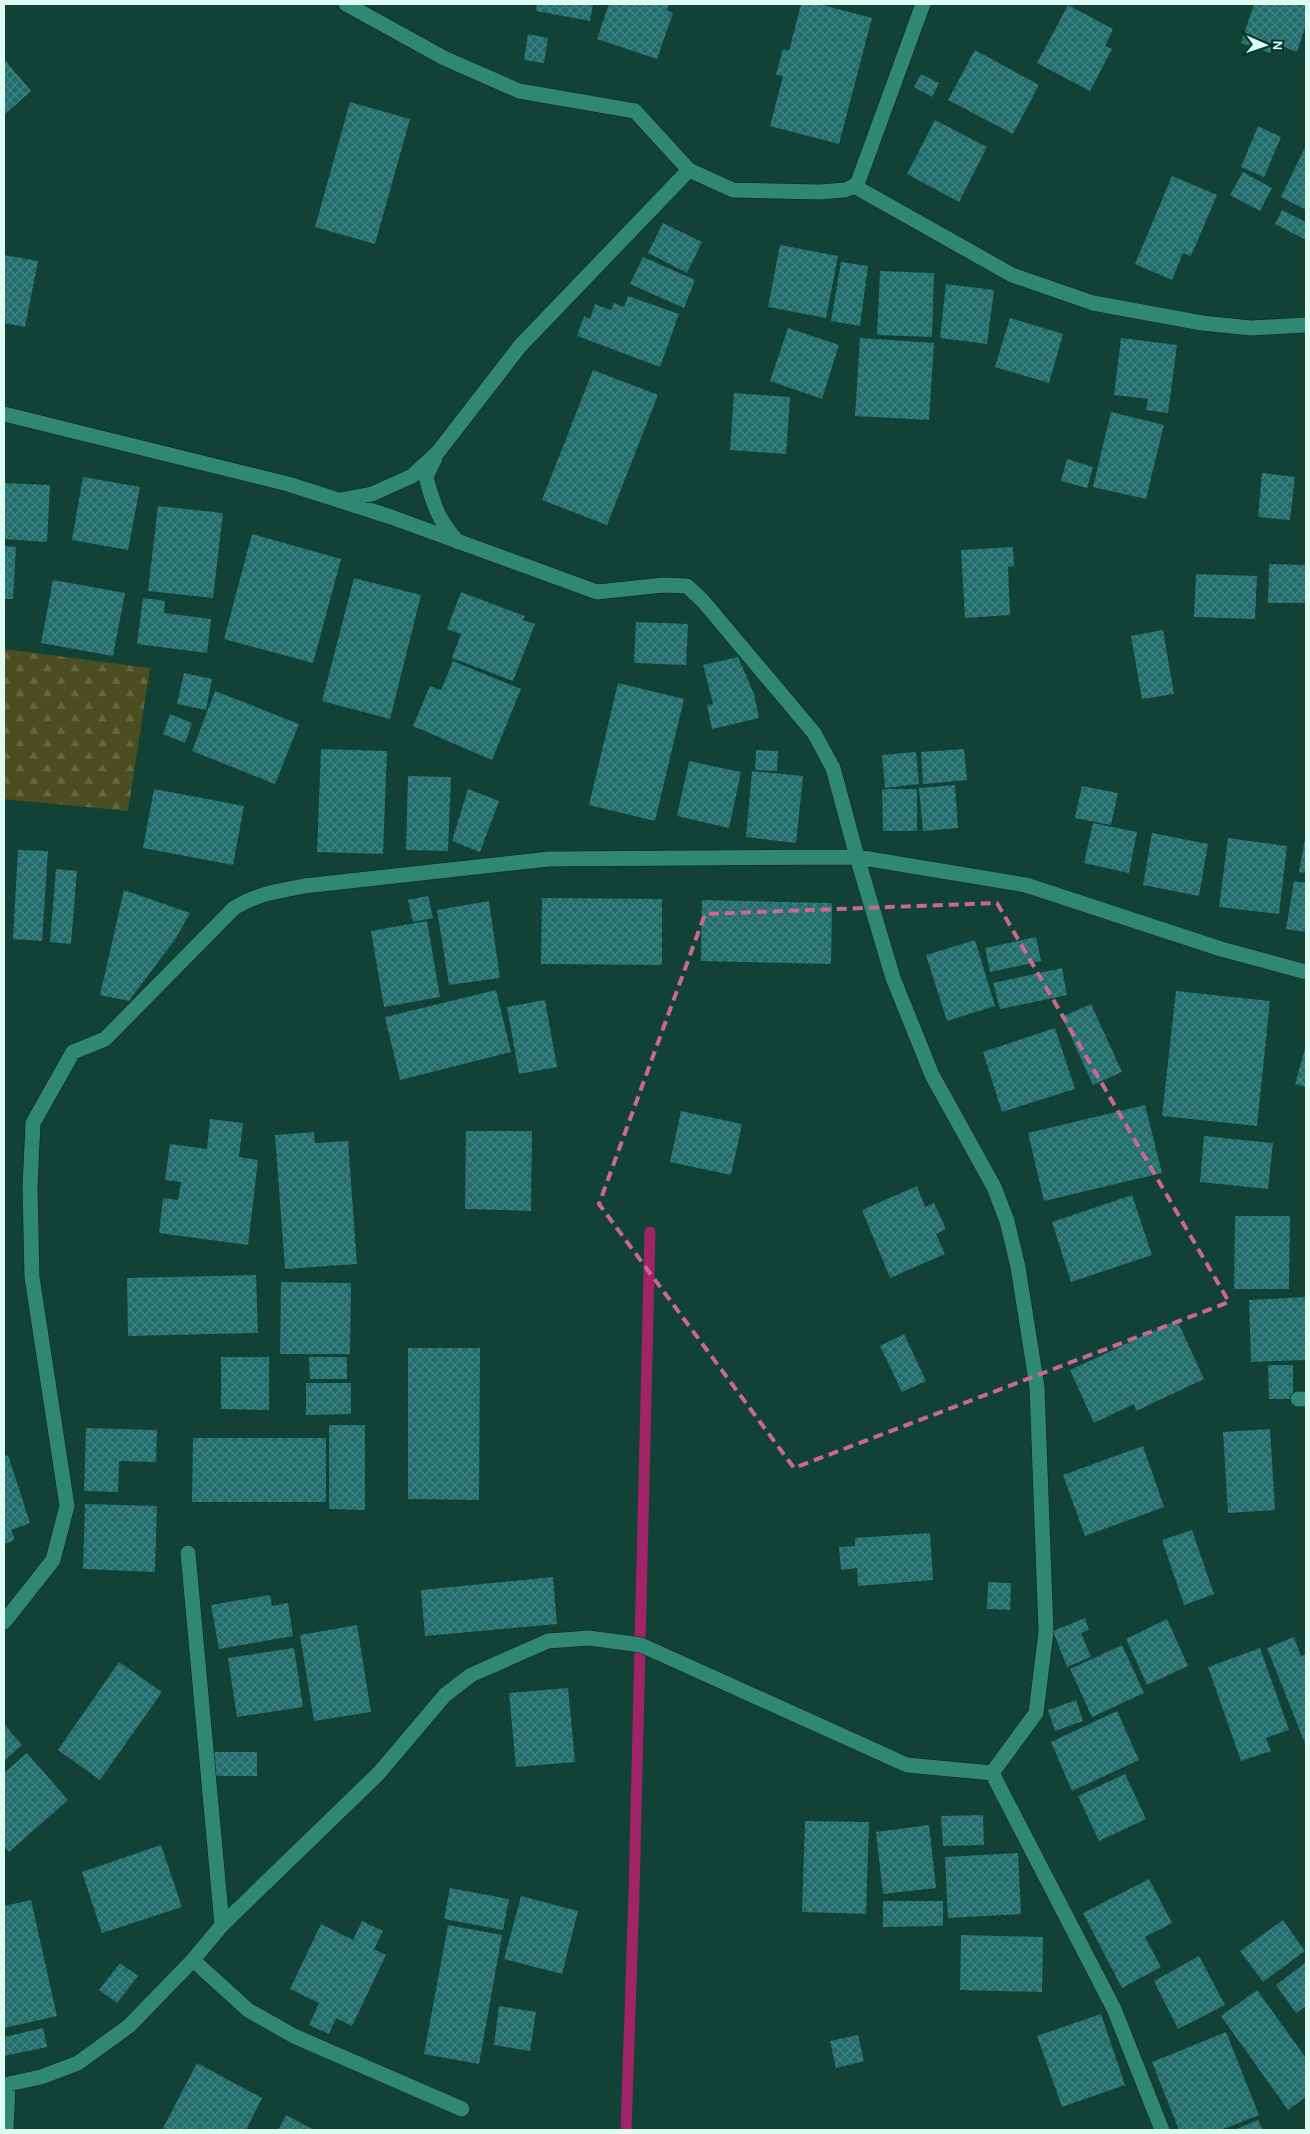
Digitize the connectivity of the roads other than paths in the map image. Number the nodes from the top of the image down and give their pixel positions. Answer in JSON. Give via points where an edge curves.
{"nodes":[{"id":1,"x":346,"y":4,"type":"edge"},
{"id":2,"x":923,"y":4,"type":"edge"},
{"id":3,"x":689,"y":170,"type":"junction"},
{"id":4,"x":854,"y":186,"type":"junction"},
{"id":5,"x":1306,"y":326,"type":"edge"},
{"id":6,"x":4,"y":414,"type":"edge"},
{"id":7,"x":438,"y":452,"type":"junction"},
{"id":8,"x":338,"y":500,"type":"junction"},
{"id":9,"x":459,"y":543,"type":"junction"},
{"id":10,"x":857,"y":857,"type":"junction"},
{"id":11,"x":1306,"y":972,"type":"edge"},
{"id":12,"x":188,"y":1553,"type":"dead end"},
{"id":13,"x":4,"y":1622,"type":"edge"},
{"id":14,"x":992,"y":1773,"type":"junction"},
{"id":15,"x":222,"y":1925,"type":"junction"},
{"id":16,"x":193,"y":1960,"type":"junction"},
{"id":17,"x":6,"y":2085,"type":"edge"},
{"id":18,"x":462,"y":2109,"type":"dead end"},
{"id":19,"x":6,"y":2130,"type":"edge"},
{"id":20,"x":1162,"y":2130,"type":"edge"}],
"edges":[{"from":1,"to":3,"type":"street","via":[[444,58],[519,91],[635,111]]},
{"from":2,"to":4,"type":"street"},
{"from":3,"to":4,"type":"street","via":[[733,190],[820,192]]},
{"from":3,"to":7,"type":"street","via":[[520,346]]},
{"from":4,"to":5,"type":"street","via":[[1012,275],[1093,303],[1202,323],[1252,328]]},
{"from":6,"to":8,"type":"street","via":[[288,484]]},
{"from":7,"to":8,"type":"street","via":[[412,476],[372,494]]},
{"from":7,"to":9,"type":"street","via":[[426,477],[435,509]]},
{"from":8,"to":9,"type":"street"},
{"from":9,"to":10,"type":"street","via":[[597,592],[664,584],[686,586],[703,601],[814,733],[833,768]]},
{"from":10,"to":11,"type":"street","via":[[1026,886],[1221,949]]},
{"from":10,"to":13,"type":"street","via":[[549,859],[266,893],[234,908],[105,1039],[72,1052],[34,1123],[30,1187],[32,1277],[67,1506],[53,1560]]},
{"from":10,"to":14,"type":"street","via":[[893,978],[932,1074],[994,1187],[1008,1221],[1037,1387],[1046,1632],[1036,1713]]},
{"from":12,"to":15,"type":"street"},
{"from":14,"to":15,"type":"street","via":[[906,1765],[641,1645],[589,1638],[548,1641],[471,1675],[445,1695],[379,1773]]},
{"from":14,"to":20,"type":"street","via":[[1114,2009]]},
{"from":15,"to":16,"type":"street"},
{"from":16,"to":17,"type":"street","via":[[129,2026],[78,2063],[41,2077]]},
{"from":16,"to":18,"type":"street","via":[[248,2010],[286,2032]]},
{"from":17,"to":19,"type":"street"}]}
